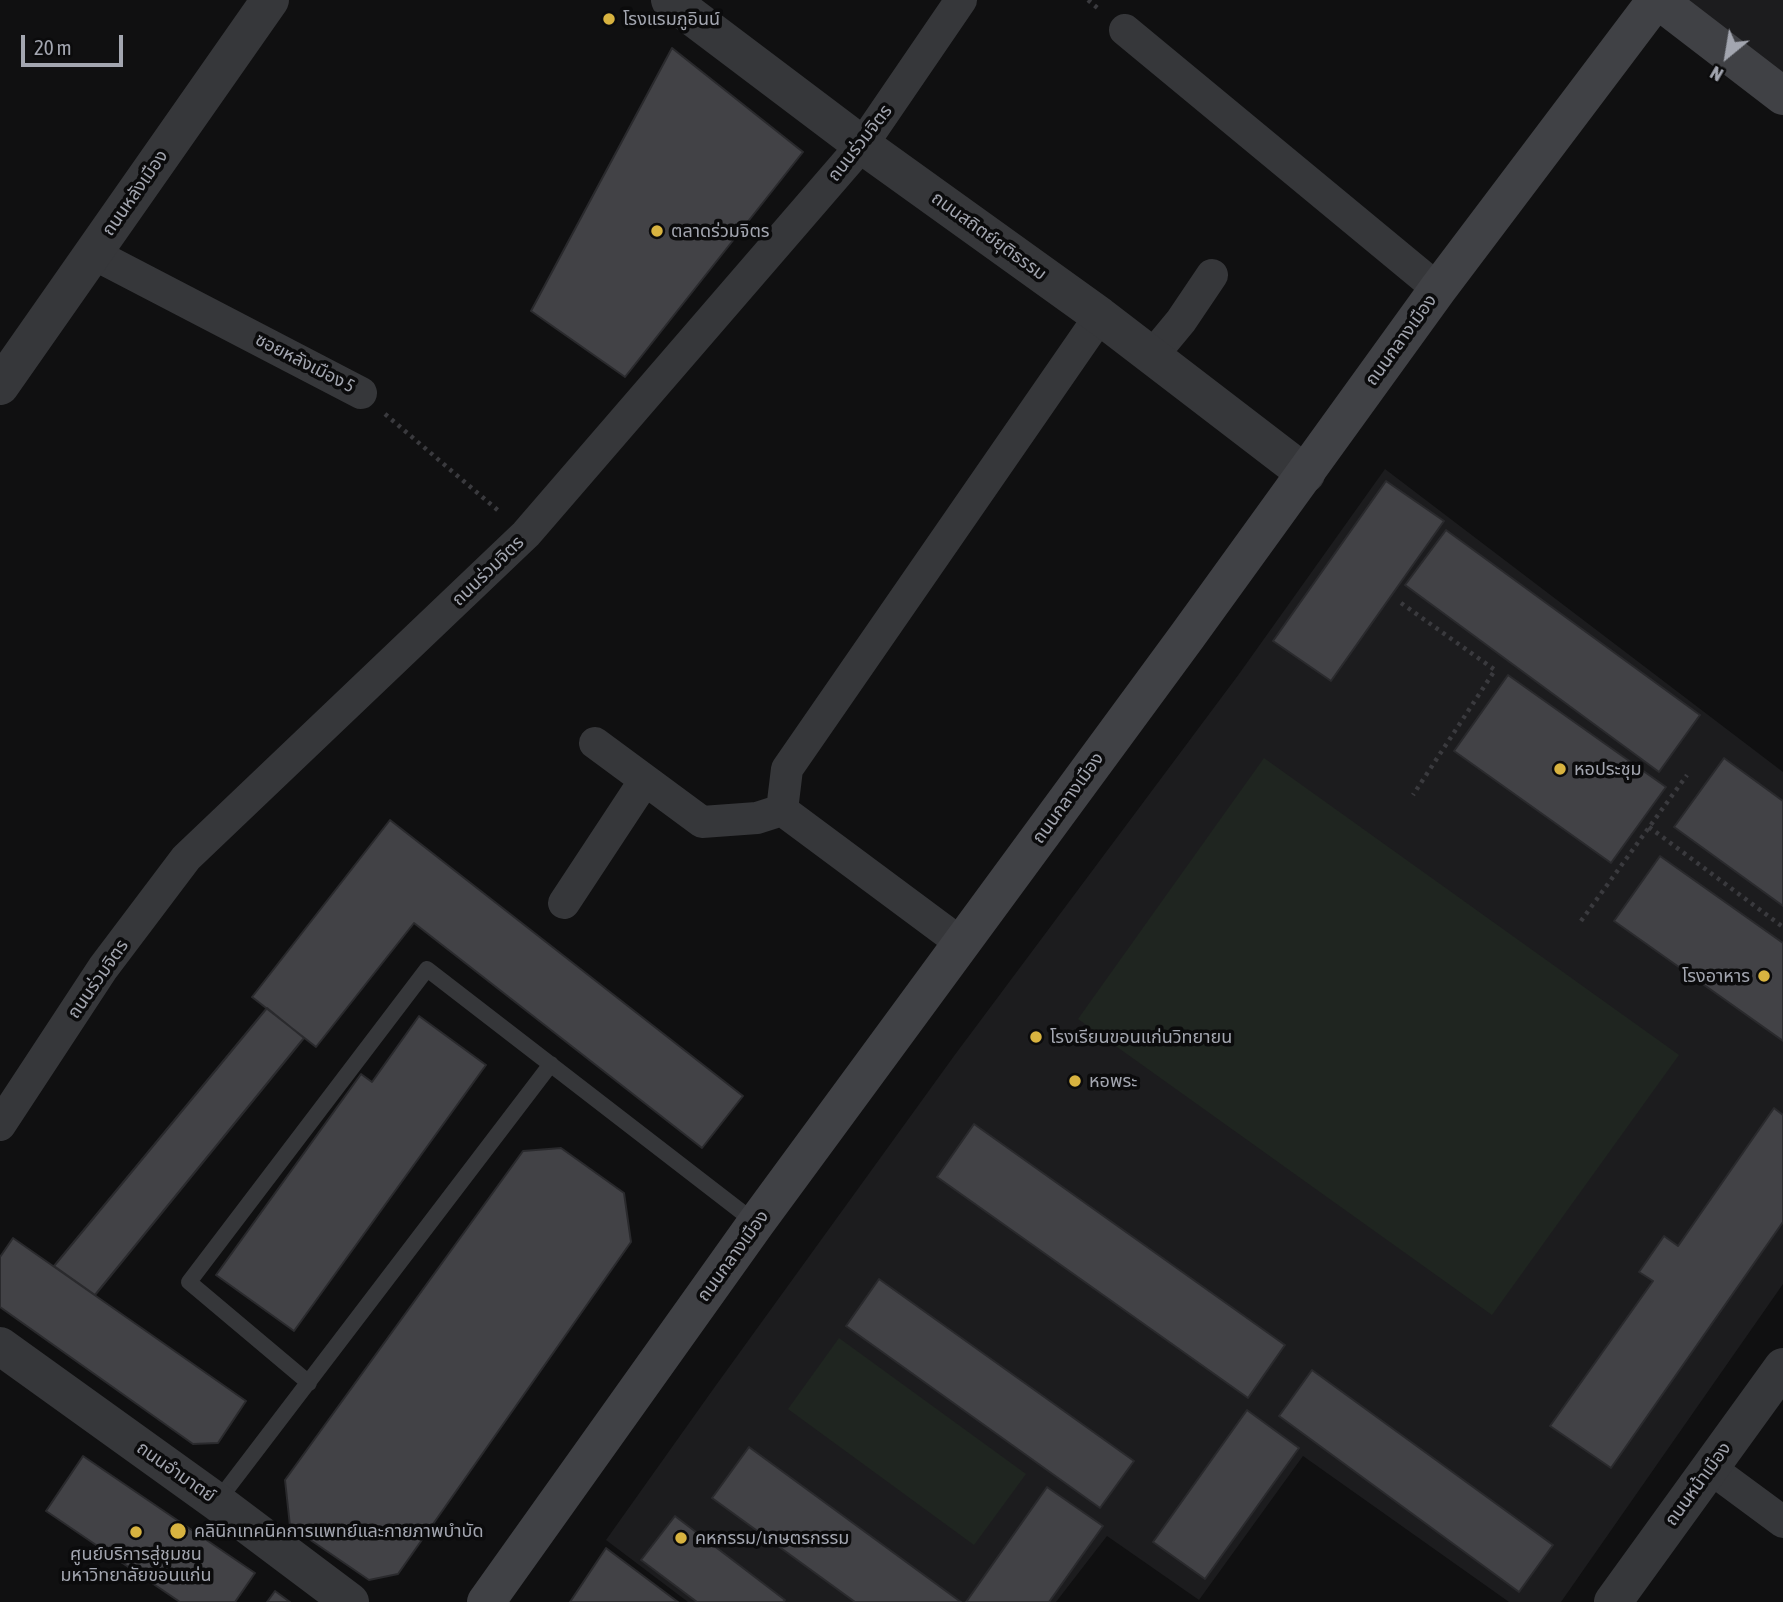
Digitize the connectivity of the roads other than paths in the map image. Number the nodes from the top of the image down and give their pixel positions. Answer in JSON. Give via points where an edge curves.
{"nodes":[{"id":1,"x":270,"y":0,"type":"edge"},
{"id":2,"x":670,"y":0,"type":"edge"},
{"id":3,"x":961,"y":0,"type":"edge"},
{"id":4,"x":1657,"y":0,"type":"edge"},
{"id":5,"x":1125,"y":30,"type":"dead end"},
{"id":6,"x":1783,"y":96,"type":"edge"},
{"id":7,"x":862,"y":145,"type":"junction"},
{"id":8,"x":92,"y":253,"type":"junction"},
{"id":9,"x":1212,"y":275,"type":"dead end"},
{"id":10,"x":1438,"y":289,"type":"junction"},
{"id":11,"x":1100,"y":316,"type":"junction"},
{"id":12,"x":1153,"y":356,"type":"junction"},
{"id":13,"x":0,"y":386,"type":"edge"},
{"id":14,"x":361,"y":393,"type":"road end"},
{"id":15,"x":1306,"y":474,"type":"junction"},
{"id":16,"x":595,"y":743,"type":"dead end"},
{"id":17,"x":645,"y":780,"type":"junction"},
{"id":18,"x":782,"y":810,"type":"junction"},
{"id":19,"x":564,"y":903,"type":"dead end"},
{"id":20,"x":961,"y":943,"type":"junction"},
{"id":21,"x":551,"y":1064,"type":"junction"},
{"id":22,"x":0,"y":1125,"type":"edge"},
{"id":23,"x":756,"y":1223,"type":"junction"},
{"id":24,"x":0,"y":1346,"type":"edge"},
{"id":25,"x":1783,"y":1367,"type":"edge"},
{"id":26,"x":309,"y":1383,"type":"junction"},
{"id":27,"x":1710,"y":1468,"type":"junction"},
{"id":28,"x":217,"y":1502,"type":"junction"},
{"id":29,"x":1783,"y":1522,"type":"edge"},
{"id":30,"x":350,"y":1602,"type":"edge"},
{"id":31,"x":486,"y":1602,"type":"edge"},
{"id":32,"x":1613,"y":1602,"type":"edge"}],
"edges":[{"from":1,"to":8,"type":"street","name":"ถนนหลังเมือง"},
{"from":2,"to":7,"type":"street","name":"ถนนสถิตย์ยุติธรรม"},
{"from":3,"to":7,"type":"street","name":"ถนนร่วมจิตร"},
{"from":4,"to":6,"type":"main road"},
{"from":4,"to":10,"type":"main road","name":"ถนนกลางเมือง"},
{"from":5,"to":10,"type":"street"},
{"from":7,"to":11,"type":"street","name":"ถนนสถิตย์ยุติธรรม"},
{"from":7,"to":22,"type":"street","name":"ถนนร่วมจิตร","via":[[526,534],[186,858],[103,968]]},
{"from":8,"to":13,"type":"street","name":"ถนนหลังเมือง"},
{"from":8,"to":14,"type":"street","name":"ซอยหลังเมือง 5"},
{"from":9,"to":12,"type":"street"},
{"from":10,"to":15,"type":"main road","name":"ถนนกลางเมือง"},
{"from":11,"to":12,"type":"street","name":"ถนนสถิตย์ยุติธรรม"},
{"from":11,"to":18,"type":"street","via":[[787,769]]},
{"from":12,"to":15,"type":"street","name":"ถนนสถิตย์ยุติธรรม"},
{"from":15,"to":20,"type":"main road","name":"ถนนกลางเมือง"},
{"from":16,"to":17,"type":"street"},
{"from":17,"to":18,"type":"street","via":[[702,822],[757,818]]},
{"from":17,"to":19,"type":"street"},
{"from":18,"to":20,"type":"street"},
{"from":20,"to":23,"type":"main road","name":"ถนนกลางเมือง"},
{"from":21,"to":23,"type":"lane"},
{"from":21,"to":26,"type":"lane"},
{"from":21,"to":26,"type":"lane","via":[[427,968],[188,1282]]},
{"from":23,"to":31,"type":"main road","name":"ถนนกลางเมือง"},
{"from":24,"to":28,"type":"street","name":"ถนนอำมาตย์"},
{"from":25,"to":27,"type":"street","name":"ถนนหน้าเมือง"},
{"from":26,"to":28,"type":"lane"},
{"from":27,"to":29,"type":"street"},
{"from":27,"to":32,"type":"street","name":"ถนนหน้าเมือง"},
{"from":28,"to":30,"type":"street","name":"ถนนอำมาตย์"}]}
